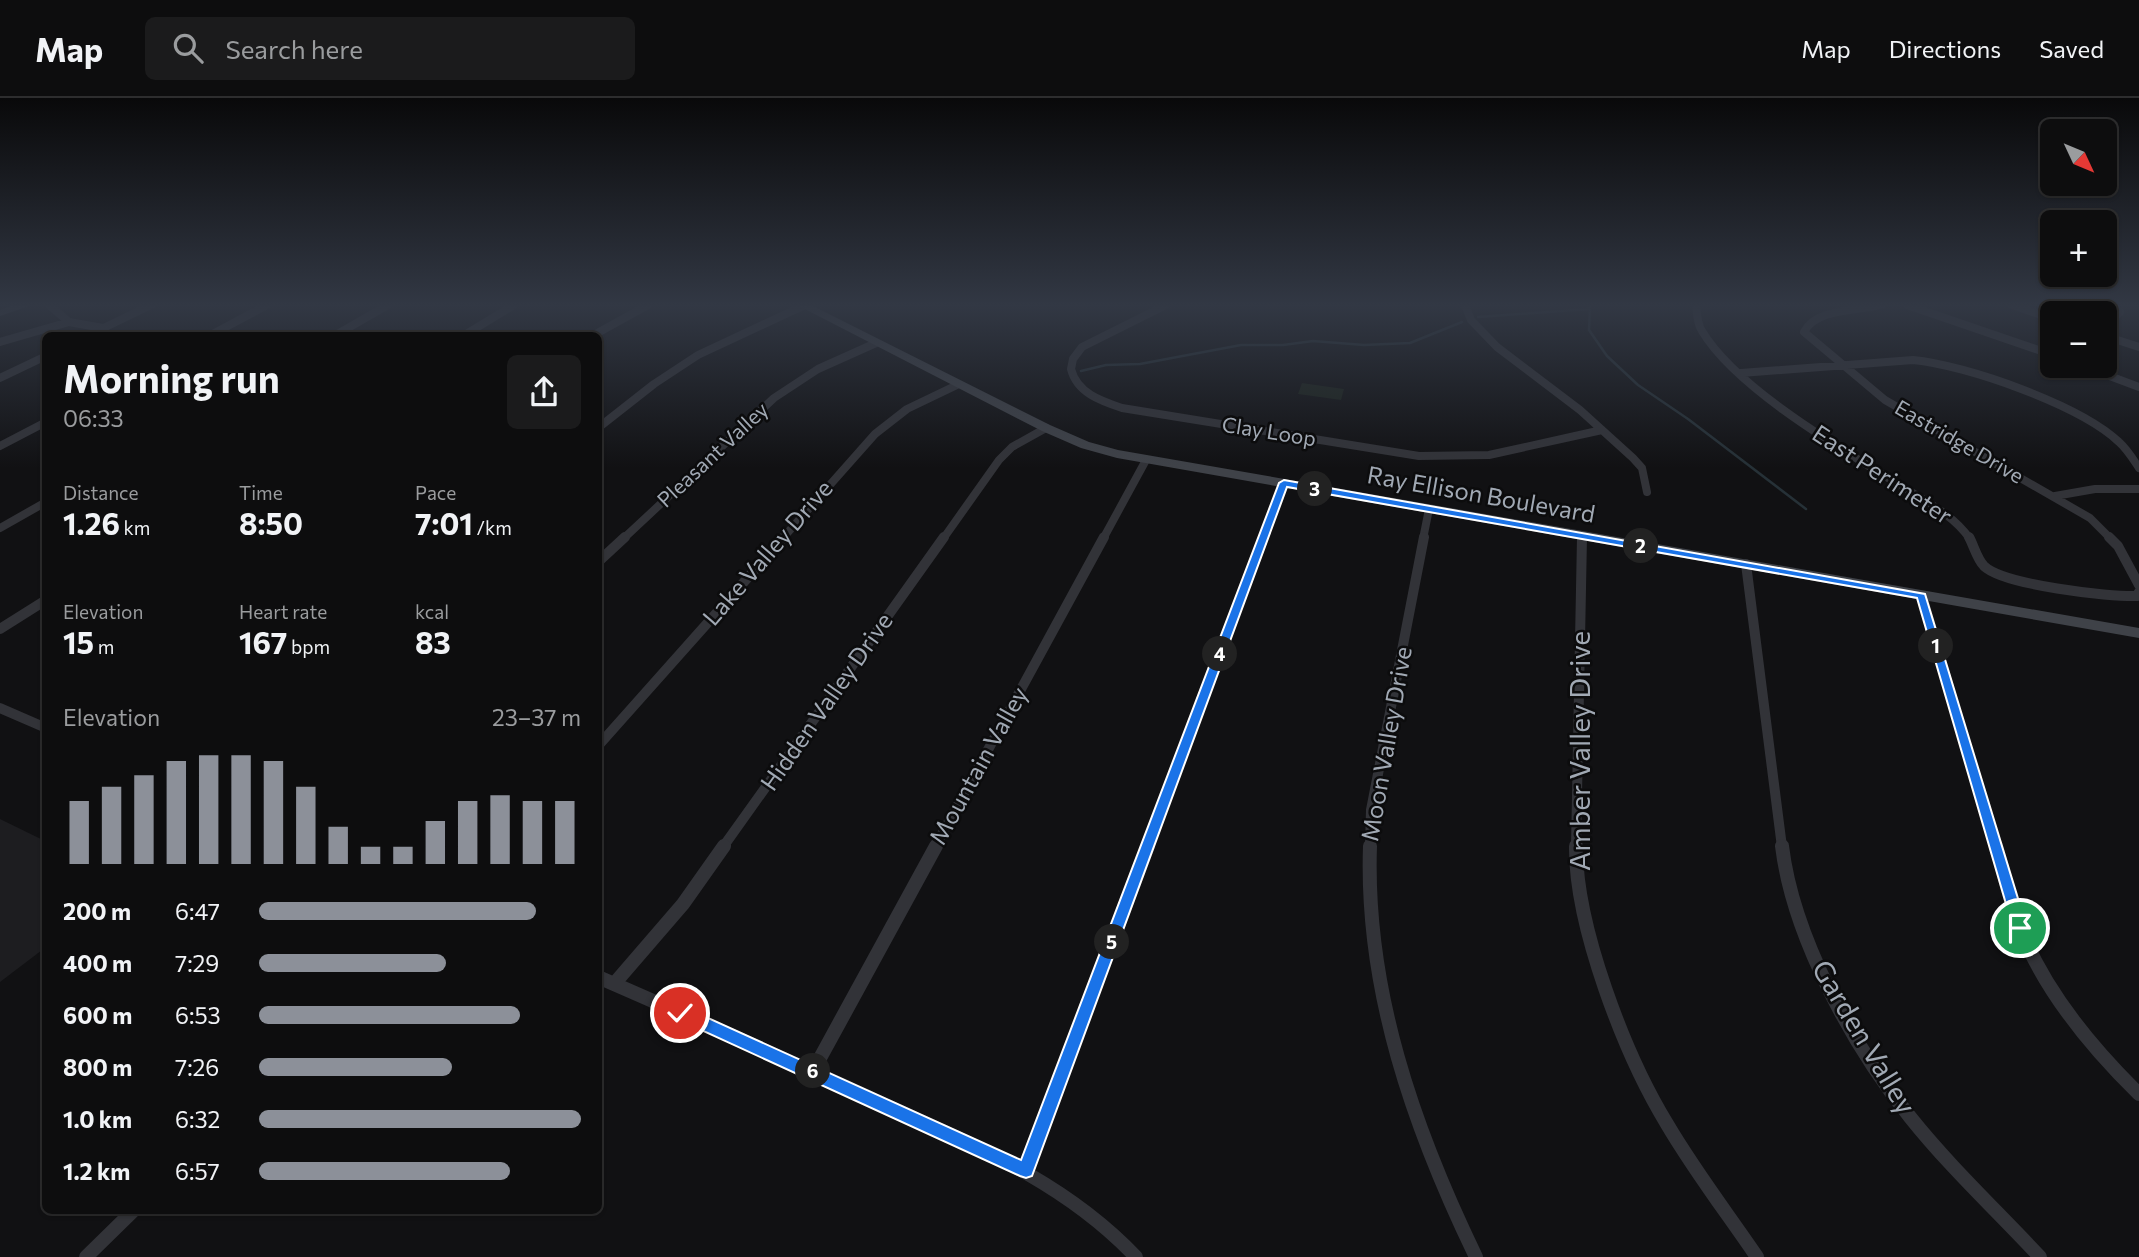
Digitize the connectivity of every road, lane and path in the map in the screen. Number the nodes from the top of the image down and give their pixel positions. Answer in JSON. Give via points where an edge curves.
{"nodes":[{"id":1,"x":40,"y":359,"type":"edge"},
{"id":2,"x":691,"y":359,"type":"edge"},
{"id":3,"x":842,"y":359,"type":"edge"},
{"id":4,"x":907,"y":359,"type":"edge"},
{"id":5,"x":1073,"y":359,"type":"edge"},
{"id":6,"x":1512,"y":359,"type":"edge"},
{"id":7,"x":1726,"y":359,"type":"edge"},
{"id":8,"x":1835,"y":359,"type":"edge"},
{"id":9,"x":1842,"y":365,"type":"junction"},
{"id":10,"x":1741,"y":373,"type":"junction"},
{"id":11,"x":0,"y":378,"type":"edge"},
{"id":12,"x":2115,"y":378,"type":"edge"},
{"id":13,"x":957,"y":385,"type":"junction"},
{"id":14,"x":2139,"y":387,"type":"edge"},
{"id":15,"x":42,"y":424,"type":"edge"},
{"id":16,"x":602,"y":425,"type":"edge"},
{"id":17,"x":1046,"y":428,"type":"junction"},
{"id":18,"x":1602,"y":430,"type":"junction"},
{"id":19,"x":0,"y":446,"type":"edge"},
{"id":20,"x":1146,"y":460,"type":"junction"},
{"id":21,"x":2139,"y":468,"type":"edge"},
{"id":22,"x":1284,"y":483,"type":"junction"},
{"id":23,"x":2139,"y":489,"type":"edge"},
{"id":24,"x":1647,"y":492,"type":"dead end"},
{"id":25,"x":2055,"y":496,"type":"junction"},
{"id":26,"x":42,"y":504,"type":"edge"},
{"id":27,"x":1429,"y":509,"type":"junction"},
{"id":28,"x":0,"y":528,"type":"edge"},
{"id":29,"x":1582,"y":536,"type":"junction"},
{"id":30,"x":602,"y":558,"type":"edge"},
{"id":31,"x":1746,"y":564,"type":"junction"},
{"id":32,"x":2139,"y":585,"type":"edge"},
{"id":33,"x":2139,"y":592,"type":"edge"},
{"id":34,"x":1922,"y":596,"type":"junction"},
{"id":35,"x":42,"y":603,"type":"edge"},
{"id":36,"x":0,"y":629,"type":"edge"},
{"id":37,"x":2139,"y":633,"type":"edge"},
{"id":38,"x":0,"y":708,"type":"edge"},
{"id":39,"x":42,"y":724,"type":"edge"},
{"id":40,"x":602,"y":741,"type":"edge"},
{"id":41,"x":602,"y":979,"type":"edge"},
{"id":42,"x":614,"y":984,"type":"junction"},
{"id":43,"x":813,"y":1071,"type":"junction"},
{"id":44,"x":2139,"y":1094,"type":"edge"},
{"id":45,"x":1026,"y":1170,"type":"junction"},
{"id":46,"x":130,"y":1214,"type":"edge"},
{"id":47,"x":86,"y":1257,"type":"edge"},
{"id":48,"x":1136,"y":1257,"type":"edge"},
{"id":49,"x":1476,"y":1257,"type":"edge"},
{"id":50,"x":1757,"y":1257,"type":"edge"},
{"id":51,"x":2040,"y":1257,"type":"edge"}],
"edges":[{"from":1,"to":11,"type":"street"},
{"from":2,"to":16,"type":"street"},
{"from":3,"to":30,"type":"street","name":"Pleasant Valley","via":[[774,398]]},
{"from":4,"to":13,"type":"street","name":"Ray Ellison Boulevard"},
{"from":5,"to":18,"type":"street","name":"Clay Loop","via":[[1071,376],[1082,390],[1122,408],[1419,456],[1489,455]]},
{"from":6,"to":18,"type":"street"},
{"from":7,"to":10,"type":"street","name":"East Perimeter"},
{"from":8,"to":9,"type":"street","name":"Eastridge Drive"},
{"from":9,"to":10,"type":"street"},
{"from":9,"to":21,"type":"street","via":[[1913,360],[1965,372],[2087,420],[2117,439]]},
{"from":9,"to":25,"type":"street","name":"Eastridge Drive","via":[[1903,411]]},
{"from":10,"to":33,"type":"street","name":"East Perimeter","via":[[1798,422],[1947,515],[1969,536],[1988,570],[2016,580],[2117,597],[2129,598]]},
{"from":12,"to":14,"type":"street"},
{"from":13,"to":17,"type":"street","name":"Ray Ellison Boulevard"},
{"from":13,"to":40,"type":"street","name":"Lake Valley Drive","via":[[907,409],[875,434]]},
{"from":15,"to":19,"type":"street"},
{"from":17,"to":20,"type":"street","name":"Ray Ellison Boulevard","via":[[1085,445]]},
{"from":17,"to":42,"type":"street","name":"Hidden Valley Drive","via":[[999,460],[683,904]]},
{"from":18,"to":24,"type":"street","via":[[1642,468]]},
{"from":20,"to":22,"type":"street","name":"Ray Ellison Boulevard"},
{"from":20,"to":43,"type":"street","name":"Mountain Valley"},
{"from":22,"to":27,"type":"street","name":"Ray Ellison Boulevard"},
{"from":22,"to":45,"type":"street"},
{"from":23,"to":25,"type":"street","via":[[2095,489]]},
{"from":25,"to":32,"type":"street","via":[[2109,534]]},
{"from":26,"to":28,"type":"street"},
{"from":27,"to":29,"type":"street","name":"Ray Ellison Boulevard"},
{"from":27,"to":49,"type":"street","name":"Moon Valley Drive","via":[[1371,810],[1367,857],[1383,996],[1400,1069],[1450,1208]]},
{"from":29,"to":31,"type":"street","name":"Ray Ellison Boulevard"},
{"from":29,"to":50,"type":"street","name":"Amber Valley Drive","via":[[1576,857],[1589,935],[1608,997],[1667,1123]]},
{"from":31,"to":34,"type":"street","name":"Ray Ellison Boulevard"},
{"from":31,"to":51,"type":"street","name":"Garden Valley","via":[[1784,865],[1816,962],[1871,1061],[1910,1116]]},
{"from":34,"to":37,"type":"street","name":"Ray Ellison Boulevard"},
{"from":34,"to":44,"type":"street","via":[[2025,939],[2075,1023]]},
{"from":35,"to":36,"type":"street"},
{"from":38,"to":39,"type":"street"},
{"from":41,"to":42,"type":"street"},
{"from":42,"to":43,"type":"street"},
{"from":43,"to":45,"type":"street"},
{"from":45,"to":48,"type":"street","via":[[1098,1218]]},
{"from":46,"to":47,"type":"street"}]}
